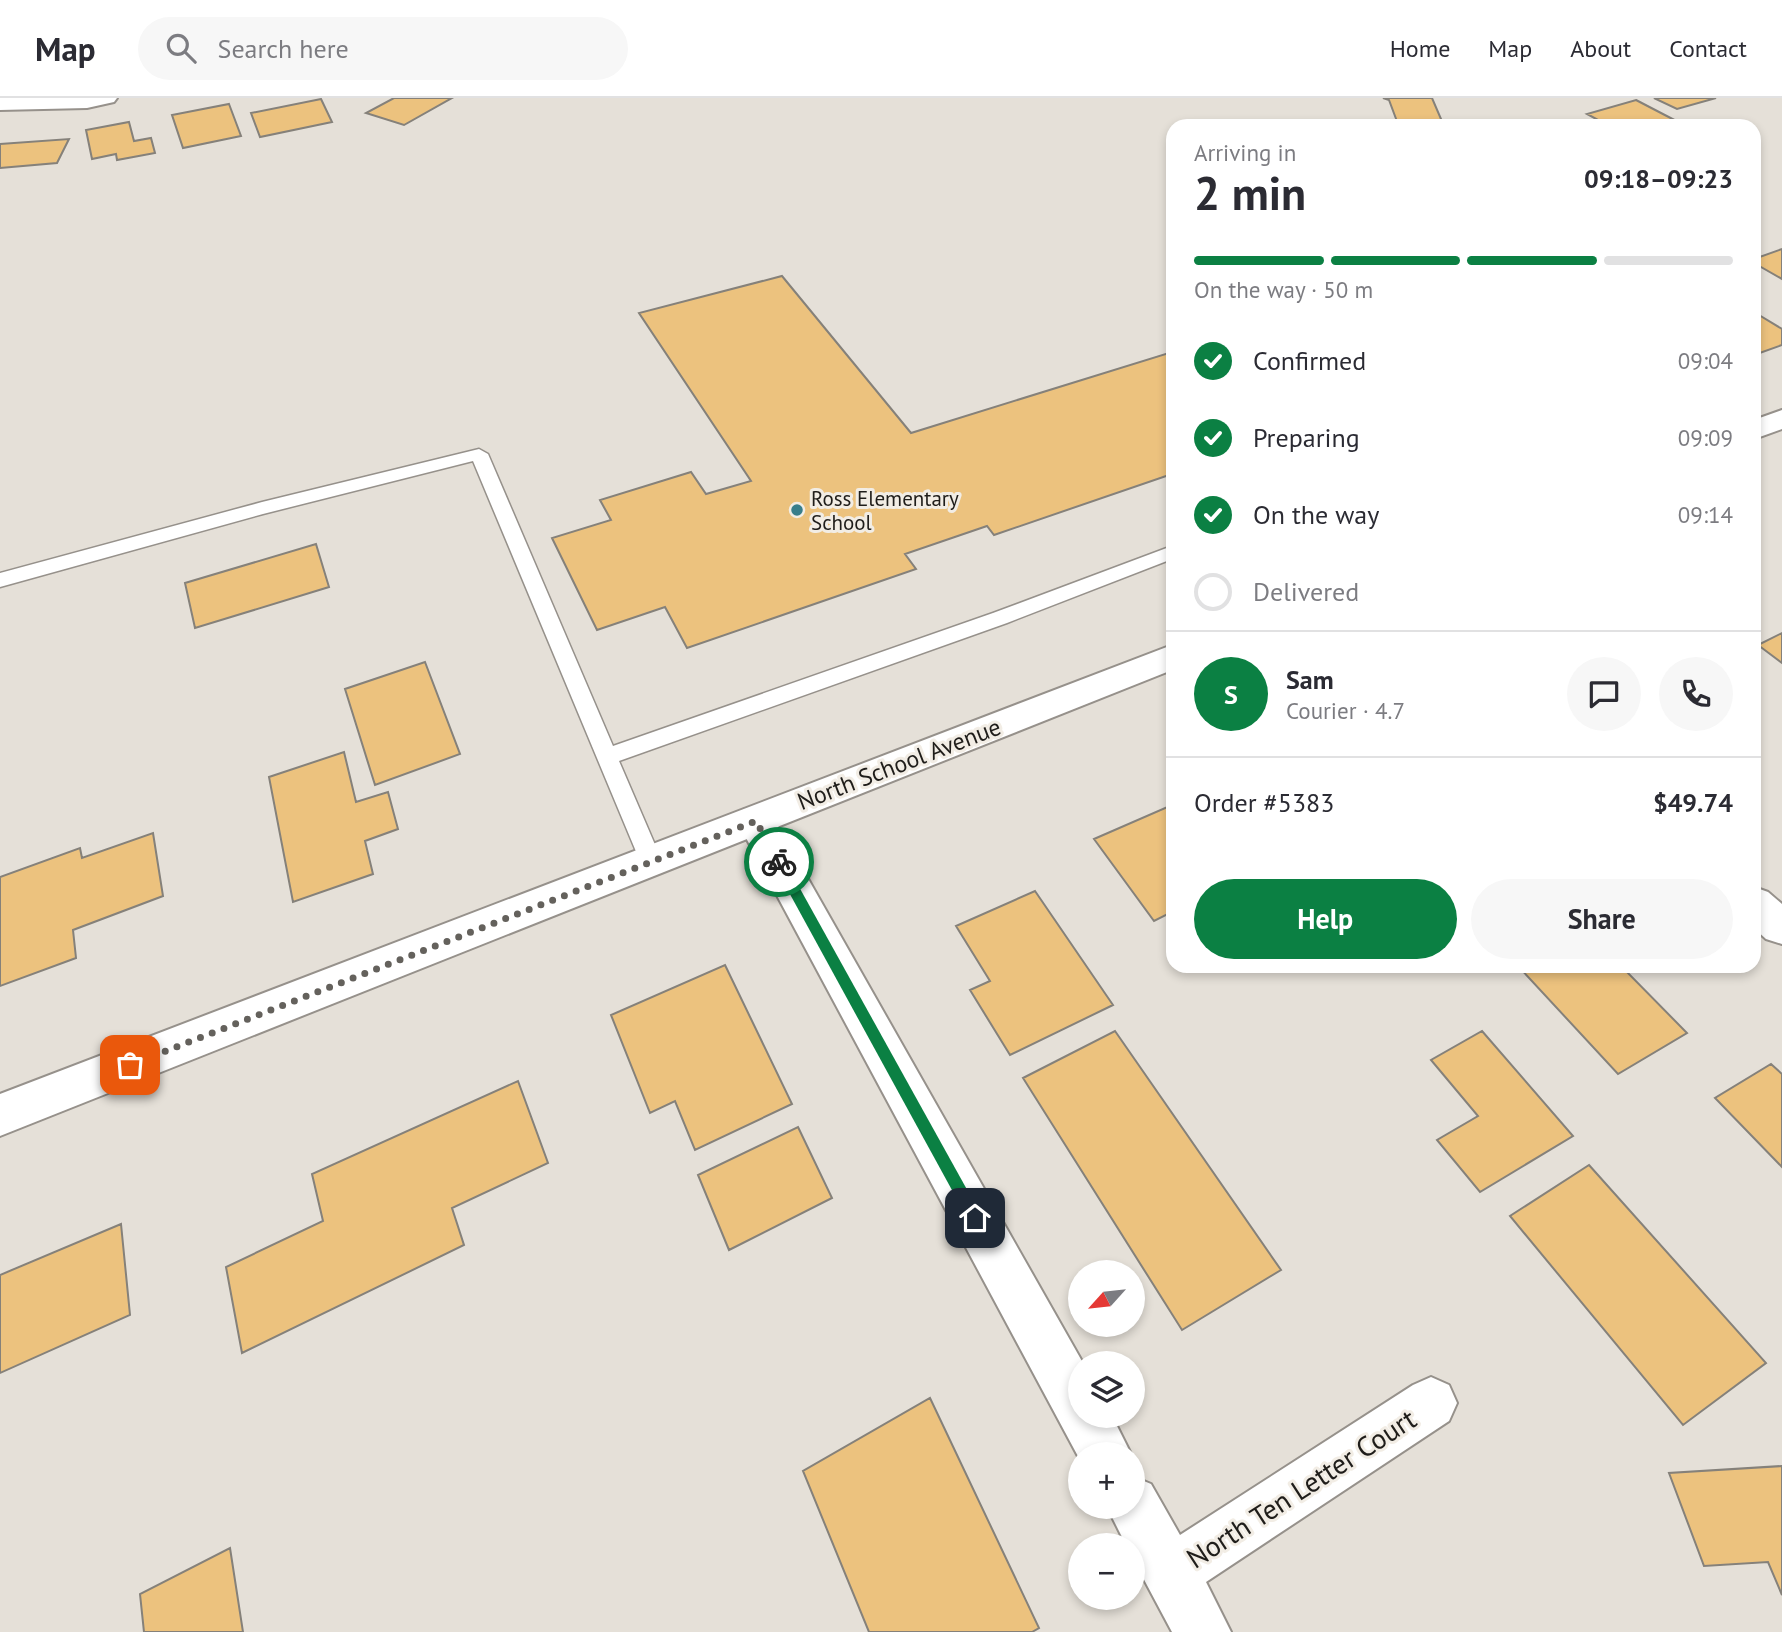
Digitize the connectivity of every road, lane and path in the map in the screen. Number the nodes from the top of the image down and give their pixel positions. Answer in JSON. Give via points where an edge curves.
{"nodes":[{"id":1,"x":107,"y":98,"type":"edge"},
{"id":2,"x":0,"y":104,"type":"edge"},
{"id":3,"x":1782,"y":419,"type":"edge"},
{"id":4,"x":1761,"y":427,"type":"edge"},
{"id":5,"x":1166,"y":554,"type":"edge"},
{"id":6,"x":0,"y":580,"type":"edge"},
{"id":7,"x":1166,"y":659,"type":"edge"},
{"id":8,"x":607,"y":757,"type":"junction"},
{"id":9,"x":756,"y":821,"type":"junction"},
{"id":10,"x":651,"y":861,"type":"junction"},
{"id":11,"x":0,"y":1115,"type":"edge"},
{"id":12,"x":1068,"y":1386,"type":"edge"},
{"id":13,"x":1431,"y":1403,"type":"dead end"},
{"id":14,"x":1141,"y":1519,"type":"edge"},
{"id":15,"x":1171,"y":1573,"type":"junction"},
{"id":16,"x":1203,"y":1632,"type":"edge"}],
"edges":[{"from":1,"to":2,"type":"street"},
{"from":3,"to":4,"type":"street"},
{"from":5,"to":8,"type":"lane"},
{"from":6,"to":8,"type":"lane","via":[[479,454]]},
{"from":7,"to":9,"type":"street","name":"North School Avenue"},
{"from":8,"to":10,"type":"lane"},
{"from":9,"to":10,"type":"street","name":"North School Avenue"},
{"from":9,"to":12,"type":"street"},
{"from":10,"to":11,"type":"street","name":"North School Avenue"},
{"from":13,"to":15,"type":"street","name":"North Ten Letter Court"},
{"from":14,"to":15,"type":"street"},
{"from":15,"to":16,"type":"street"}]}
